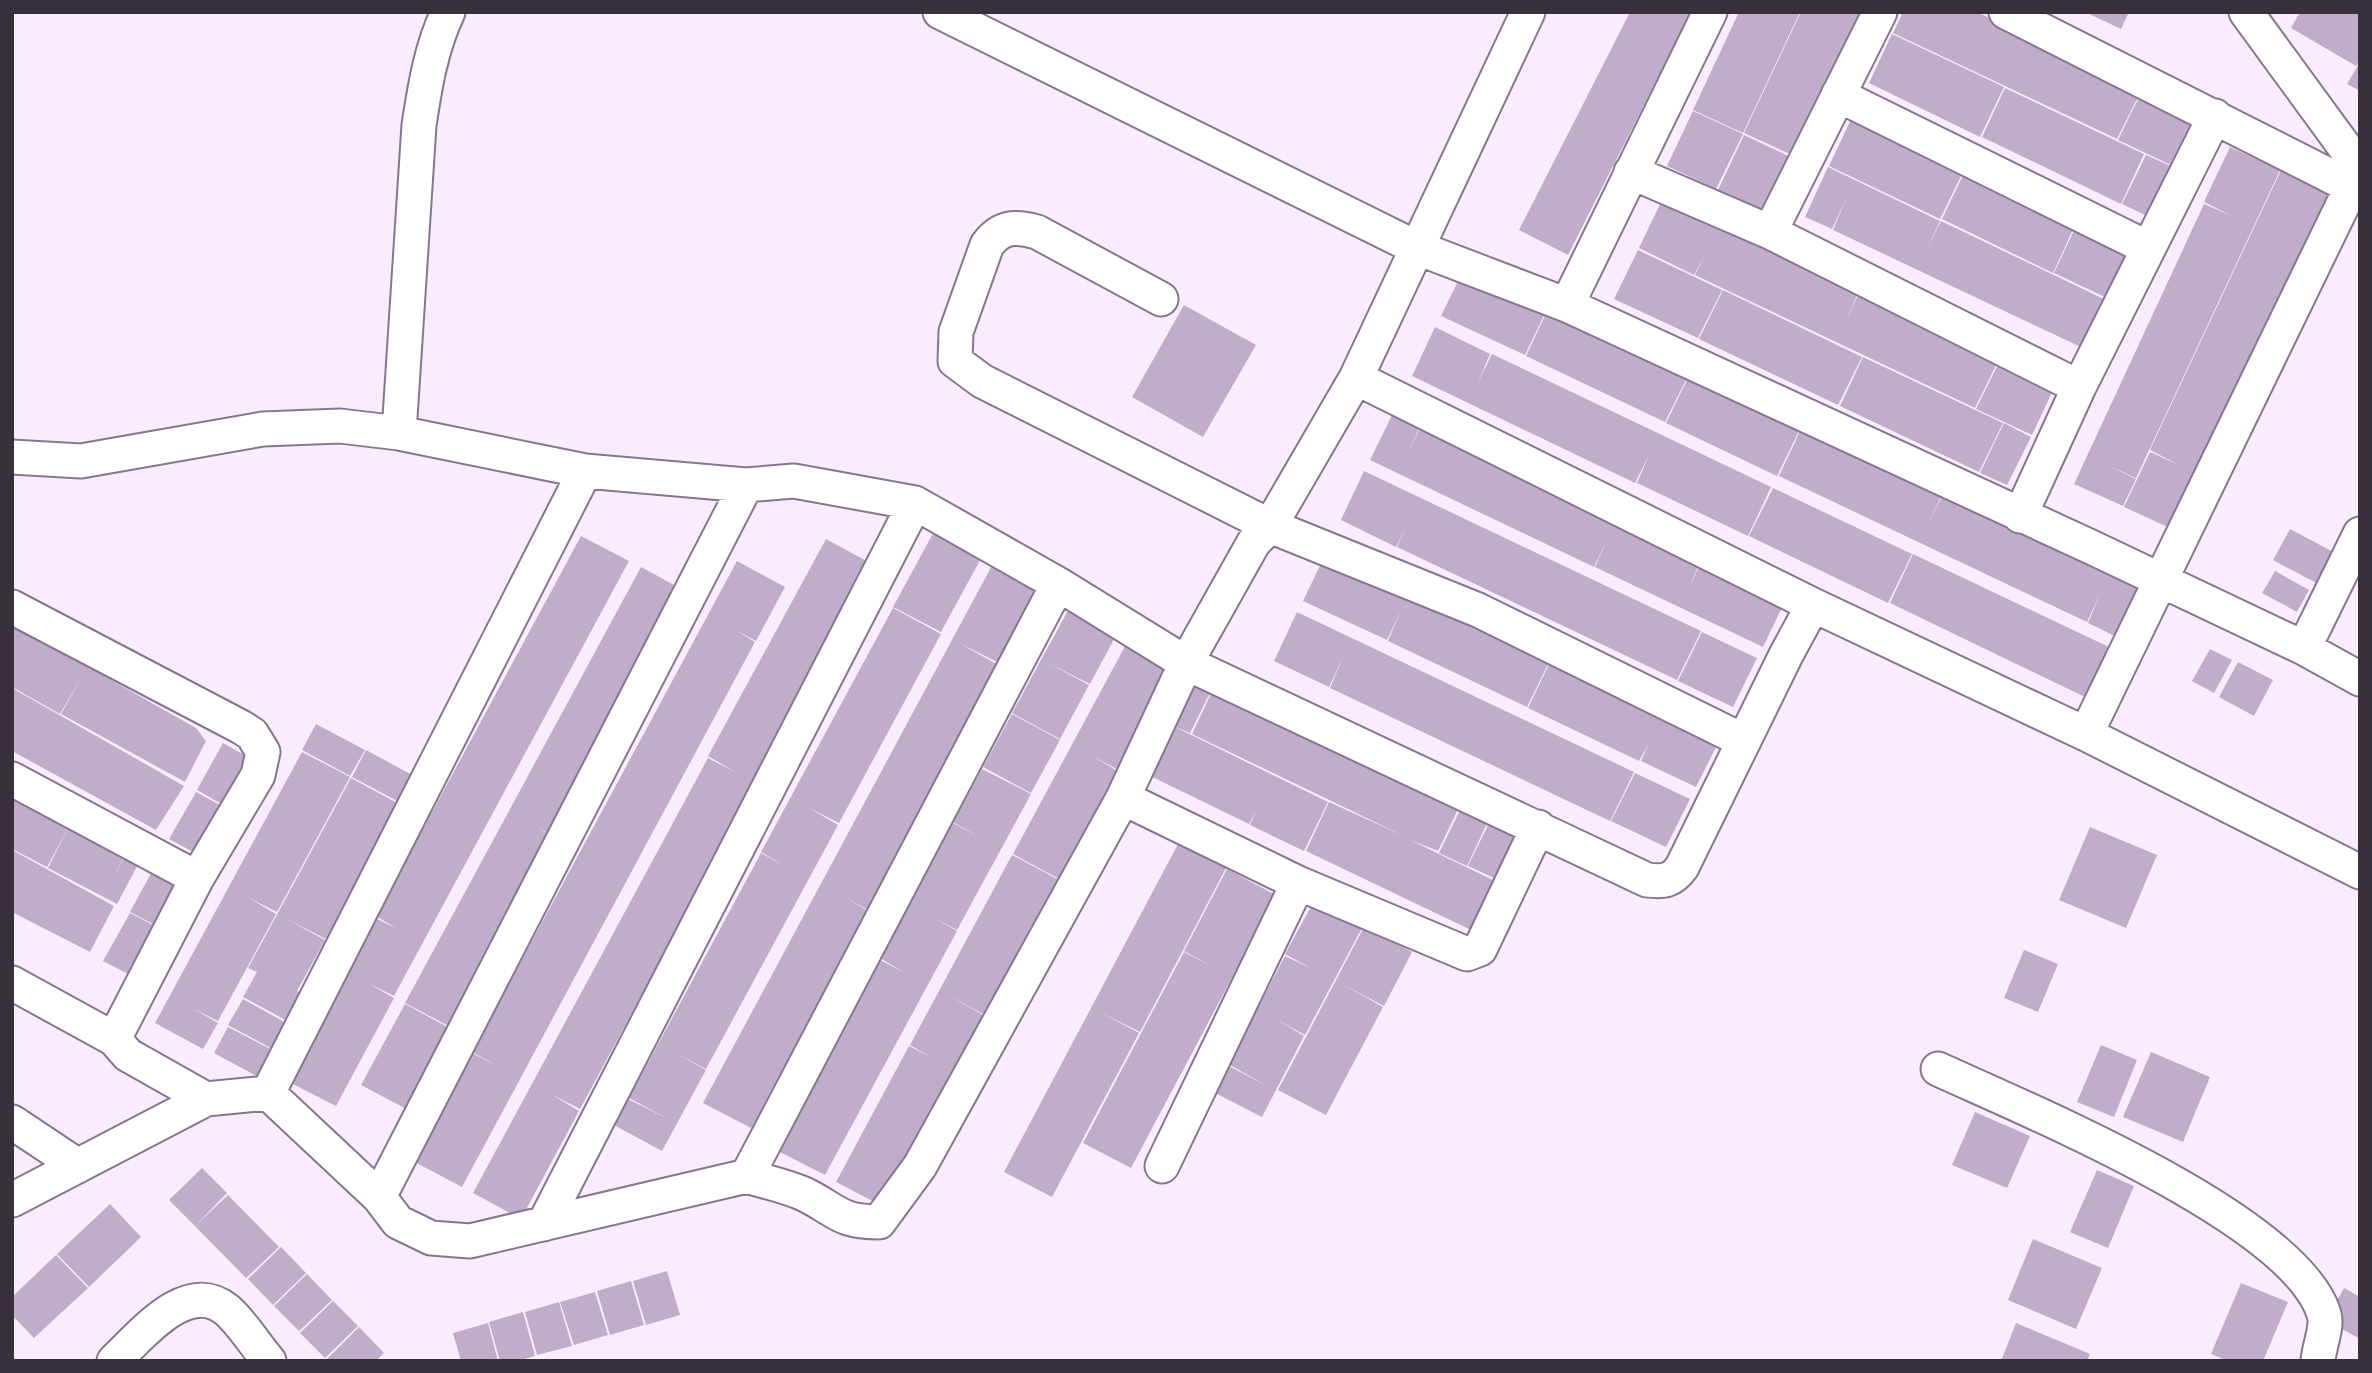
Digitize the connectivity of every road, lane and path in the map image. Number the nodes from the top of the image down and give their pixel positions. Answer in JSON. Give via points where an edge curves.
{"nodes":[{"id":1,"x":448,"y":12,"type":"edge"},
{"id":2,"x":940,"y":12,"type":"edge"},
{"id":3,"x":1528,"y":12,"type":"edge"},
{"id":4,"x":1710,"y":12,"type":"edge"},
{"id":5,"x":1880,"y":12,"type":"edge"},
{"id":6,"x":2006,"y":12,"type":"edge"},
{"id":7,"x":2248,"y":13,"type":"edge"},
{"id":8,"x":1838,"y":95,"type":"junction"},
{"id":9,"x":2215,"y":116,"type":"junction"},
{"id":10,"x":1631,"y":172,"type":"junction"},
{"id":11,"x":2357,"y":182,"type":"edge"},
{"id":12,"x":1770,"y":232,"type":"junction"},
{"id":13,"x":1415,"y":247,"type":"junction"},
{"id":14,"x":2148,"y":248,"type":"junction"},
{"id":15,"x":1161,"y":299,"type":"dead end"},
{"id":16,"x":1567,"y":305,"type":"junction"},
{"id":17,"x":1356,"y":378,"type":"junction"},
{"id":18,"x":2080,"y":387,"type":"junction"},
{"id":19,"x":400,"y":433,"type":"junction"},
{"id":20,"x":12,"y":457,"type":"edge"},
{"id":21,"x":585,"y":471,"type":"junction"},
{"id":22,"x":746,"y":485,"type":"junction"},
{"id":23,"x":915,"y":503,"type":"junction"},
{"id":24,"x":2020,"y":516,"type":"junction"},
{"id":25,"x":1270,"y":526,"type":"junction"},
{"id":26,"x":2360,"y":534,"type":"edge"},
{"id":27,"x":2161,"y":582,"type":"junction"},
{"id":28,"x":1058,"y":584,"type":"junction"},
{"id":29,"x":1814,"y":605,"type":"junction"},
{"id":30,"x":12,"y":607,"type":"edge"},
{"id":31,"x":2304,"y":648,"type":"junction"},
{"id":32,"x":1186,"y":663,"type":"junction"},
{"id":33,"x":2360,"y":679,"type":"edge"},
{"id":34,"x":2086,"y":734,"type":"junction"},
{"id":35,"x":1744,"y":740,"type":"junction"},
{"id":36,"x":12,"y":779,"type":"edge"},
{"id":37,"x":1123,"y":798,"type":"junction"},
{"id":38,"x":1538,"y":827,"type":"junction"},
{"id":39,"x":2360,"y":872,"type":"edge"},
{"id":40,"x":197,"y":878,"type":"junction"},
{"id":41,"x":1298,"y":883,"type":"junction"},
{"id":42,"x":12,"y":983,"type":"edge"},
{"id":43,"x":114,"y":1039,"type":"junction"},
{"id":44,"x":1938,"y":1069,"type":"dead end"},
{"id":45,"x":268,"y":1093,"type":"junction"},
{"id":46,"x":206,"y":1099,"type":"junction"},
{"id":47,"x":12,"y":1122,"type":"edge"},
{"id":48,"x":1162,"y":1166,"type":"dead end"},
{"id":49,"x":78,"y":1167,"type":"junction"},
{"id":50,"x":747,"y":1176,"type":"junction"},
{"id":51,"x":379,"y":1197,"type":"junction"},
{"id":52,"x":12,"y":1200,"type":"edge"},
{"id":53,"x":544,"y":1224,"type":"junction"},
{"id":54,"x":114,"y":1361,"type":"edge"},
{"id":55,"x":269,"y":1361,"type":"edge"},
{"id":56,"x":2318,"y":1361,"type":"edge"}],
"edges":[{"from":1,"to":19,"type":"street","via":[[438,33],[419,125]]},
{"from":2,"to":13,"type":"street"},
{"from":3,"to":13,"type":"street"},
{"from":4,"to":10,"type":"street"},
{"from":5,"to":8,"type":"street"},
{"from":6,"to":9,"type":"street"},
{"from":7,"to":11,"type":"street"},
{"from":8,"to":12,"type":"street"},
{"from":8,"to":14,"type":"street"},
{"from":9,"to":11,"type":"street"},
{"from":9,"to":14,"type":"street"},
{"from":10,"to":12,"type":"street"},
{"from":10,"to":16,"type":"street"},
{"from":11,"to":27,"type":"street"},
{"from":12,"to":18,"type":"street"},
{"from":13,"to":16,"type":"street"},
{"from":13,"to":17,"type":"street"},
{"from":14,"to":18,"type":"street"},
{"from":15,"to":25,"type":"street","via":[[1037,232],[1006,229],[987,245],[956,332],[955,361],[982,382]]},
{"from":16,"to":24,"type":"street"},
{"from":17,"to":25,"type":"street"},
{"from":17,"to":29,"type":"street"},
{"from":18,"to":24,"type":"street"},
{"from":19,"to":20,"type":"street","via":[[299,426],[81,461]]},
{"from":19,"to":21,"type":"street"},
{"from":21,"to":22,"type":"street"},
{"from":21,"to":45,"type":"street"},
{"from":22,"to":23,"type":"street","via":[[794,481]]},
{"from":22,"to":51,"type":"street"},
{"from":23,"to":28,"type":"street"},
{"from":23,"to":53,"type":"street"},
{"from":24,"to":27,"type":"street"},
{"from":25,"to":32,"type":"street","via":[[1254,542]]},
{"from":25,"to":35,"type":"street","via":[[1478,610]]},
{"from":26,"to":31,"type":"street"},
{"from":27,"to":31,"type":"street"},
{"from":27,"to":34,"type":"street"},
{"from":28,"to":32,"type":"street"},
{"from":28,"to":50,"type":"street"},
{"from":29,"to":34,"type":"street"},
{"from":29,"to":35,"type":"street"},
{"from":30,"to":40,"type":"street","via":[[241,727],[260,744],[263,752],[258,775]]},
{"from":31,"to":33,"type":"street"},
{"from":32,"to":37,"type":"street"},
{"from":32,"to":38,"type":"street"},
{"from":34,"to":39,"type":"street"},
{"from":35,"to":38,"type":"street","via":[[1674,877],[1662,882],[1647,880]]},
{"from":36,"to":40,"type":"street"},
{"from":37,"to":41,"type":"street"},
{"from":37,"to":50,"type":"street","via":[[920,1167],[879,1222],[840,1218],[791,1188]]},
{"from":38,"to":41,"type":"street","via":[[1475,953],[1458,952]]},
{"from":40,"to":43,"type":"street"},
{"from":41,"to":48,"type":"street"},
{"from":42,"to":43,"type":"street"},
{"from":43,"to":46,"type":"street","via":[[128,1055]]},
{"from":44,"to":56,"type":"street","via":[[2123,1154],[2257,1236],[2309,1287],[2322,1310],[2325,1322]]},
{"from":45,"to":46,"type":"street"},
{"from":45,"to":51,"type":"street"},
{"from":46,"to":49,"type":"street"},
{"from":47,"to":49,"type":"street"},
{"from":49,"to":52,"type":"street"},
{"from":50,"to":53,"type":"street"},
{"from":51,"to":53,"type":"street","via":[[398,1222],[431,1238],[470,1241]]},
{"from":54,"to":55,"type":"street","via":[[174,1307],[205,1300],[228,1312]]}]}
